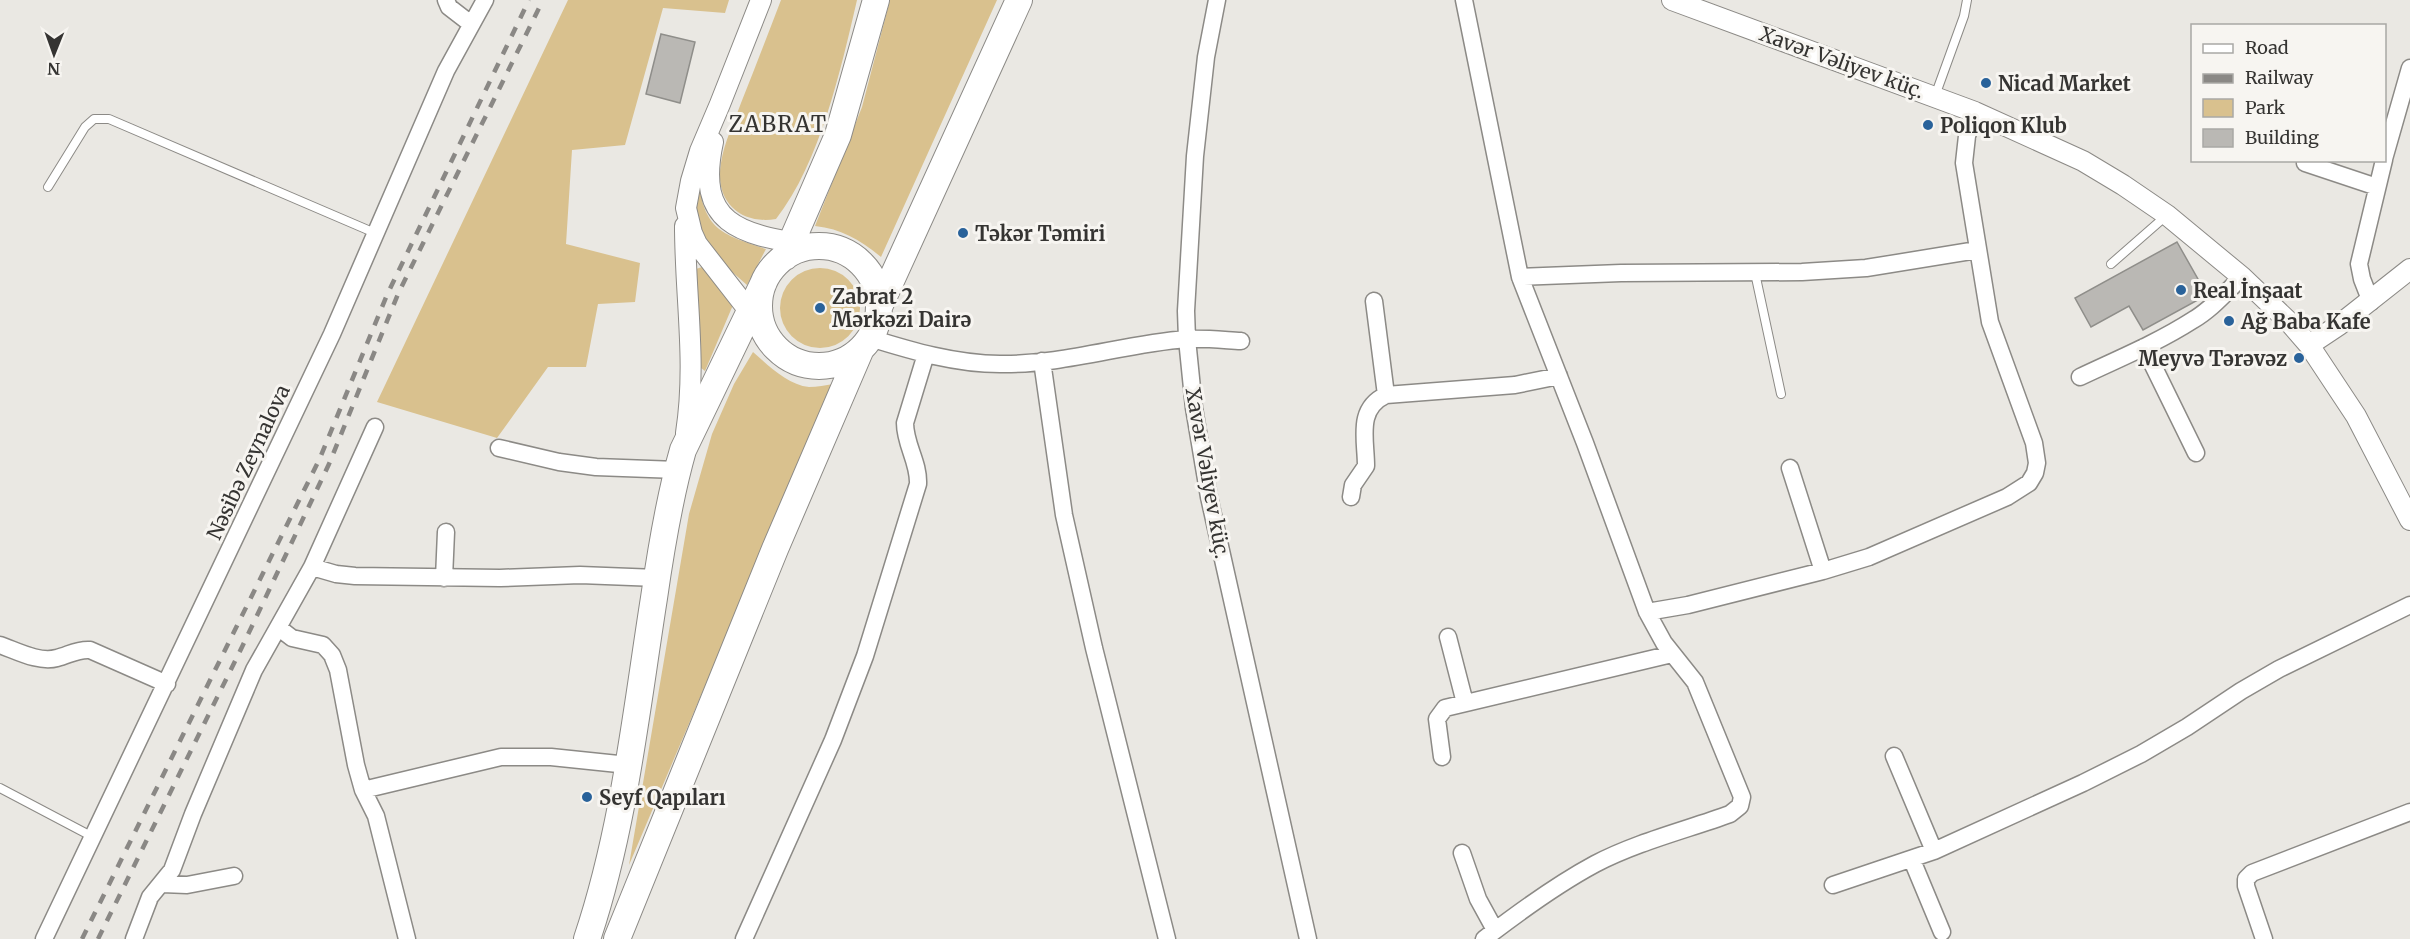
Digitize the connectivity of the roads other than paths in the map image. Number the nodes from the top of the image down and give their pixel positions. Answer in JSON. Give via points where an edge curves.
{"nodes":[{"id":1,"x":446,"y":0,"type":"edge"},
{"id":2,"x":485,"y":0,"type":"edge"},
{"id":3,"x":761,"y":0,"type":"edge"},
{"id":4,"x":876,"y":0,"type":"edge"},
{"id":5,"x":1019,"y":0,"type":"edge"},
{"id":6,"x":1217,"y":0,"type":"edge"},
{"id":7,"x":1464,"y":0,"type":"edge"},
{"id":8,"x":1672,"y":0,"type":"edge"},
{"id":9,"x":1967,"y":0,"type":"edge"},
{"id":10,"x":471,"y":24,"type":"junction"},
{"id":11,"x":2410,"y":68,"type":"edge"},
{"id":12,"x":1935,"y":97,"type":"junction"},
{"id":13,"x":720,"y":104,"type":"junction"},
{"id":14,"x":1975,"y":112,"type":"junction"},
{"id":15,"x":2386,"y":153,"type":"edge"},
{"id":16,"x":2383,"y":162,"type":"edge"},
{"id":17,"x":2306,"y":163,"type":"dead end"},
{"id":18,"x":48,"y":187,"type":"dead end"},
{"id":19,"x":2377,"y":187,"type":"junction"},
{"id":20,"x":686,"y":208,"type":"junction"},
{"id":21,"x":2168,"y":215,"type":"junction"},
{"id":22,"x":375,"y":233,"type":"junction"},
{"id":23,"x":788,"y":250,"type":"junction"},
{"id":24,"x":1977,"y":250,"type":"junction"},
{"id":25,"x":2111,"y":264,"type":"dead end"},
{"id":26,"x":1755,"y":273,"type":"junction"},
{"id":27,"x":2408,"y":276,"type":"edge"},
{"id":28,"x":1520,"y":277,"type":"junction"},
{"id":29,"x":2242,"y":277,"type":"junction"},
{"id":30,"x":1374,"y":301,"type":"dead end"},
{"id":31,"x":2371,"y":302,"type":"junction"},
{"id":32,"x":879,"y":307,"type":"junction"},
{"id":33,"x":756,"y":320,"type":"junction"},
{"id":34,"x":1187,"y":339,"type":"junction"},
{"id":35,"x":1241,"y":341,"type":"dead end"},
{"id":36,"x":865,"y":344,"type":"junction"},
{"id":37,"x":2309,"y":345,"type":"junction"},
{"id":38,"x":2144,"y":347,"type":"junction"},
{"id":39,"x":926,"y":354,"type":"junction"},
{"id":40,"x":1042,"y":361,"type":"junction"},
{"id":41,"x":1559,"y":376,"type":"junction"},
{"id":42,"x":2080,"y":377,"type":"dead end"},
{"id":43,"x":1781,"y":394,"type":"dead end"},
{"id":44,"x":1386,"y":395,"type":"junction"},
{"id":45,"x":375,"y":428,"type":"dead end"},
{"id":46,"x":499,"y":448,"type":"dead end"},
{"id":47,"x":2196,"y":453,"type":"dead end"},
{"id":48,"x":680,"y":460,"type":"junction"},
{"id":49,"x":1790,"y":468,"type":"dead end"},
{"id":50,"x":1351,"y":498,"type":"dead end"},
{"id":51,"x":2410,"y":520,"type":"edge"},
{"id":52,"x":446,"y":532,"type":"dead end"},
{"id":53,"x":312,"y":567,"type":"junction"},
{"id":54,"x":1823,"y":572,"type":"junction"},
{"id":55,"x":444,"y":578,"type":"junction"},
{"id":56,"x":657,"y":578,"type":"junction"},
{"id":57,"x":2410,"y":605,"type":"edge"},
{"id":58,"x":1647,"y":612,"type":"junction"},
{"id":59,"x":279,"y":628,"type":"junction"},
{"id":60,"x":1448,"y":637,"type":"dead end"},
{"id":61,"x":0,"y":645,"type":"edge"},
{"id":62,"x":1672,"y":654,"type":"junction"},
{"id":63,"x":167,"y":684,"type":"junction"},
{"id":64,"x":1465,"y":703,"type":"junction"},
{"id":65,"x":1894,"y":756,"type":"dead end"},
{"id":66,"x":1442,"y":757,"type":"dead end"},
{"id":67,"x":628,"y":765,"type":"junction"},
{"id":68,"x":0,"y":788,"type":"edge"},
{"id":69,"x":363,"y":790,"type":"junction"},
{"id":70,"x":2410,"y":812,"type":"edge"},
{"id":71,"x":94,"y":837,"type":"junction"},
{"id":72,"x":1934,"y":851,"type":"junction"},
{"id":73,"x":1462,"y":853,"type":"dead end"},
{"id":74,"x":1912,"y":860,"type":"junction"},
{"id":75,"x":234,"y":876,"type":"dead end"},
{"id":76,"x":162,"y":884,"type":"junction"},
{"id":77,"x":1833,"y":885,"type":"dead end"},
{"id":78,"x":619,"y":932,"type":"edge"},
{"id":79,"x":1942,"y":932,"type":"dead end"},
{"id":80,"x":1490,"y":935,"type":"edge"},
{"id":81,"x":44,"y":939,"type":"edge"},
{"id":82,"x":134,"y":939,"type":"edge"},
{"id":83,"x":407,"y":939,"type":"edge"},
{"id":84,"x":587,"y":939,"type":"edge"},
{"id":85,"x":744,"y":939,"type":"edge"},
{"id":86,"x":1167,"y":939,"type":"edge"},
{"id":87,"x":1308,"y":939,"type":"edge"},
{"id":88,"x":2264,"y":939,"type":"edge"}],
"edges":[{"from":1,"to":10,"type":"street"},
{"from":2,"to":10,"type":"street","name":"Nəsibə Zeynalova"},
{"from":3,"to":13,"type":"street"},
{"from":4,"to":23,"type":"main road","via":[[838,135]]},
{"from":5,"to":32,"type":"main road"},
{"from":6,"to":34,"type":"street","name":"Xavər Vəliyev küç.","via":[[1195,156]]},
{"from":7,"to":28,"type":"street"},
{"from":8,"to":12,"type":"street","name":"Xavər Vəliyev küç."},
{"from":9,"to":12,"type":"lane"},
{"from":10,"to":22,"type":"street","name":"Nəsibə Zeynalova"},
{"from":11,"to":15,"type":"street"},
{"from":12,"to":14,"type":"street","name":"Xavər Vəliyev küç."},
{"from":13,"to":20,"type":"street","via":[[700,151]]},
{"from":13,"to":23,"type":"street","via":[[708,179],[717,210],[744,230]]},
{"from":14,"to":21,"type":"street","name":"Xavər Vəliyev küç.","via":[[2083,161]]},
{"from":14,"to":24,"type":"street","via":[[1964,163]]},
{"from":16,"to":19,"type":"street"},
{"from":17,"to":19,"type":"street"},
{"from":18,"to":22,"type":"lane","via":[[84,127],[94,120],[109,118]]},
{"from":19,"to":31,"type":"street","via":[[2359,264]]},
{"from":20,"to":33,"type":"street","via":[[697,244]]},
{"from":20,"to":48,"type":"street","via":[[692,365],[691,397]]},
{"from":21,"to":25,"type":"lane"},
{"from":21,"to":29,"type":"street","name":"Xavər Vəliyev küç."},
{"from":22,"to":63,"type":"street","name":"Nəsibə Zeynalova","via":[[332,334]]},
{"from":23,"to":32,"type":"main road","via":[[816,246],[847,253],[871,276],[878,291]]},
{"from":23,"to":33,"type":"main road","via":[[764,282]]},
{"from":24,"to":26,"type":"street","via":[[1866,268]]},
{"from":24,"to":54,"type":"street","via":[[1990,322],[2034,443],[2035,473],[2029,483],[2007,496],[1869,557]]},
{"from":26,"to":28,"type":"street"},
{"from":26,"to":43,"type":"lane"},
{"from":27,"to":31,"type":"street"},
{"from":28,"to":41,"type":"street"},
{"from":29,"to":37,"type":"street","name":"Xavər Vəliyev küç."},
{"from":29,"to":38,"type":"street","via":[[2193,320]]},
{"from":30,"to":44,"type":"street"},
{"from":31,"to":37,"type":"street"},
{"from":32,"to":36,"type":"main road","via":[[877,323]]},
{"from":33,"to":36,"type":"main road","via":[[772,344],[798,363],[831,366],[846,360]]},
{"from":33,"to":48,"type":"main road"},
{"from":34,"to":35,"type":"street"},
{"from":34,"to":40,"type":"street"},
{"from":34,"to":87,"type":"street","name":"Xavər Vəliyev küç.","via":[[1209,497]]},
{"from":36,"to":39,"type":"street"},
{"from":36,"to":78,"type":"main road","via":[[775,549]]},
{"from":37,"to":51,"type":"street","name":"Xavər Vəliyev küç.","via":[[2356,416]]},
{"from":38,"to":42,"type":"street"},
{"from":38,"to":47,"type":"street"},
{"from":39,"to":40,"type":"street","via":[[966,362]]},
{"from":39,"to":85,"type":"street","via":[[905,423],[918,484],[869,644],[815,782]]},
{"from":40,"to":86,"type":"street","via":[[1064,515]]},
{"from":41,"to":44,"type":"street","via":[[1515,385]]},
{"from":41,"to":58,"type":"street"},
{"from":44,"to":50,"type":"street","via":[[1366,412],[1366,466],[1353,484]]},
{"from":45,"to":53,"type":"street"},
{"from":46,"to":48,"type":"street","via":[[596,467]]},
{"from":48,"to":56,"type":"main road"},
{"from":49,"to":54,"type":"street"},
{"from":52,"to":55,"type":"street"},
{"from":53,"to":55,"type":"street","via":[[355,576]]},
{"from":53,"to":59,"type":"street"},
{"from":54,"to":58,"type":"street"},
{"from":55,"to":56,"type":"street","via":[[580,574]]},
{"from":56,"to":67,"type":"main road"},
{"from":57,"to":72,"type":"street","via":[[2279,669],[2141,754]]},
{"from":58,"to":62,"type":"street"},
{"from":59,"to":69,"type":"street","via":[[292,638],[323,645],[332,655]]},
{"from":59,"to":76,"type":"street","via":[[254,670],[172,870]]},
{"from":60,"to":64,"type":"street"},
{"from":61,"to":63,"type":"street","via":[[45,659],[78,649],[90,650]]},
{"from":62,"to":64,"type":"street"},
{"from":62,"to":80,"type":"street","via":[[1695,682],[1742,797],[1740,806],[1730,814],[1594,865],[1520,911]]},
{"from":63,"to":71,"type":"street","name":"Nəsibə Zeynalova"},
{"from":64,"to":66,"type":"street","via":[[1445,708],[1437,718]]},
{"from":65,"to":72,"type":"street"},
{"from":67,"to":69,"type":"street","via":[[551,757],[501,757]]},
{"from":67,"to":84,"type":"main road","via":[[603,891]]},
{"from":68,"to":71,"type":"lane"},
{"from":69,"to":83,"type":"street","via":[[379,826]]},
{"from":70,"to":88,"type":"street","via":[[2252,873],[2246,886]]},
{"from":71,"to":81,"type":"street","name":"Nəsibə Zeynalova"},
{"from":72,"to":74,"type":"street"},
{"from":73,"to":80,"type":"street"},
{"from":74,"to":77,"type":"street"},
{"from":74,"to":79,"type":"street"},
{"from":75,"to":76,"type":"street","via":[[187,885]]},
{"from":76,"to":82,"type":"street","via":[[150,897]]}]}
